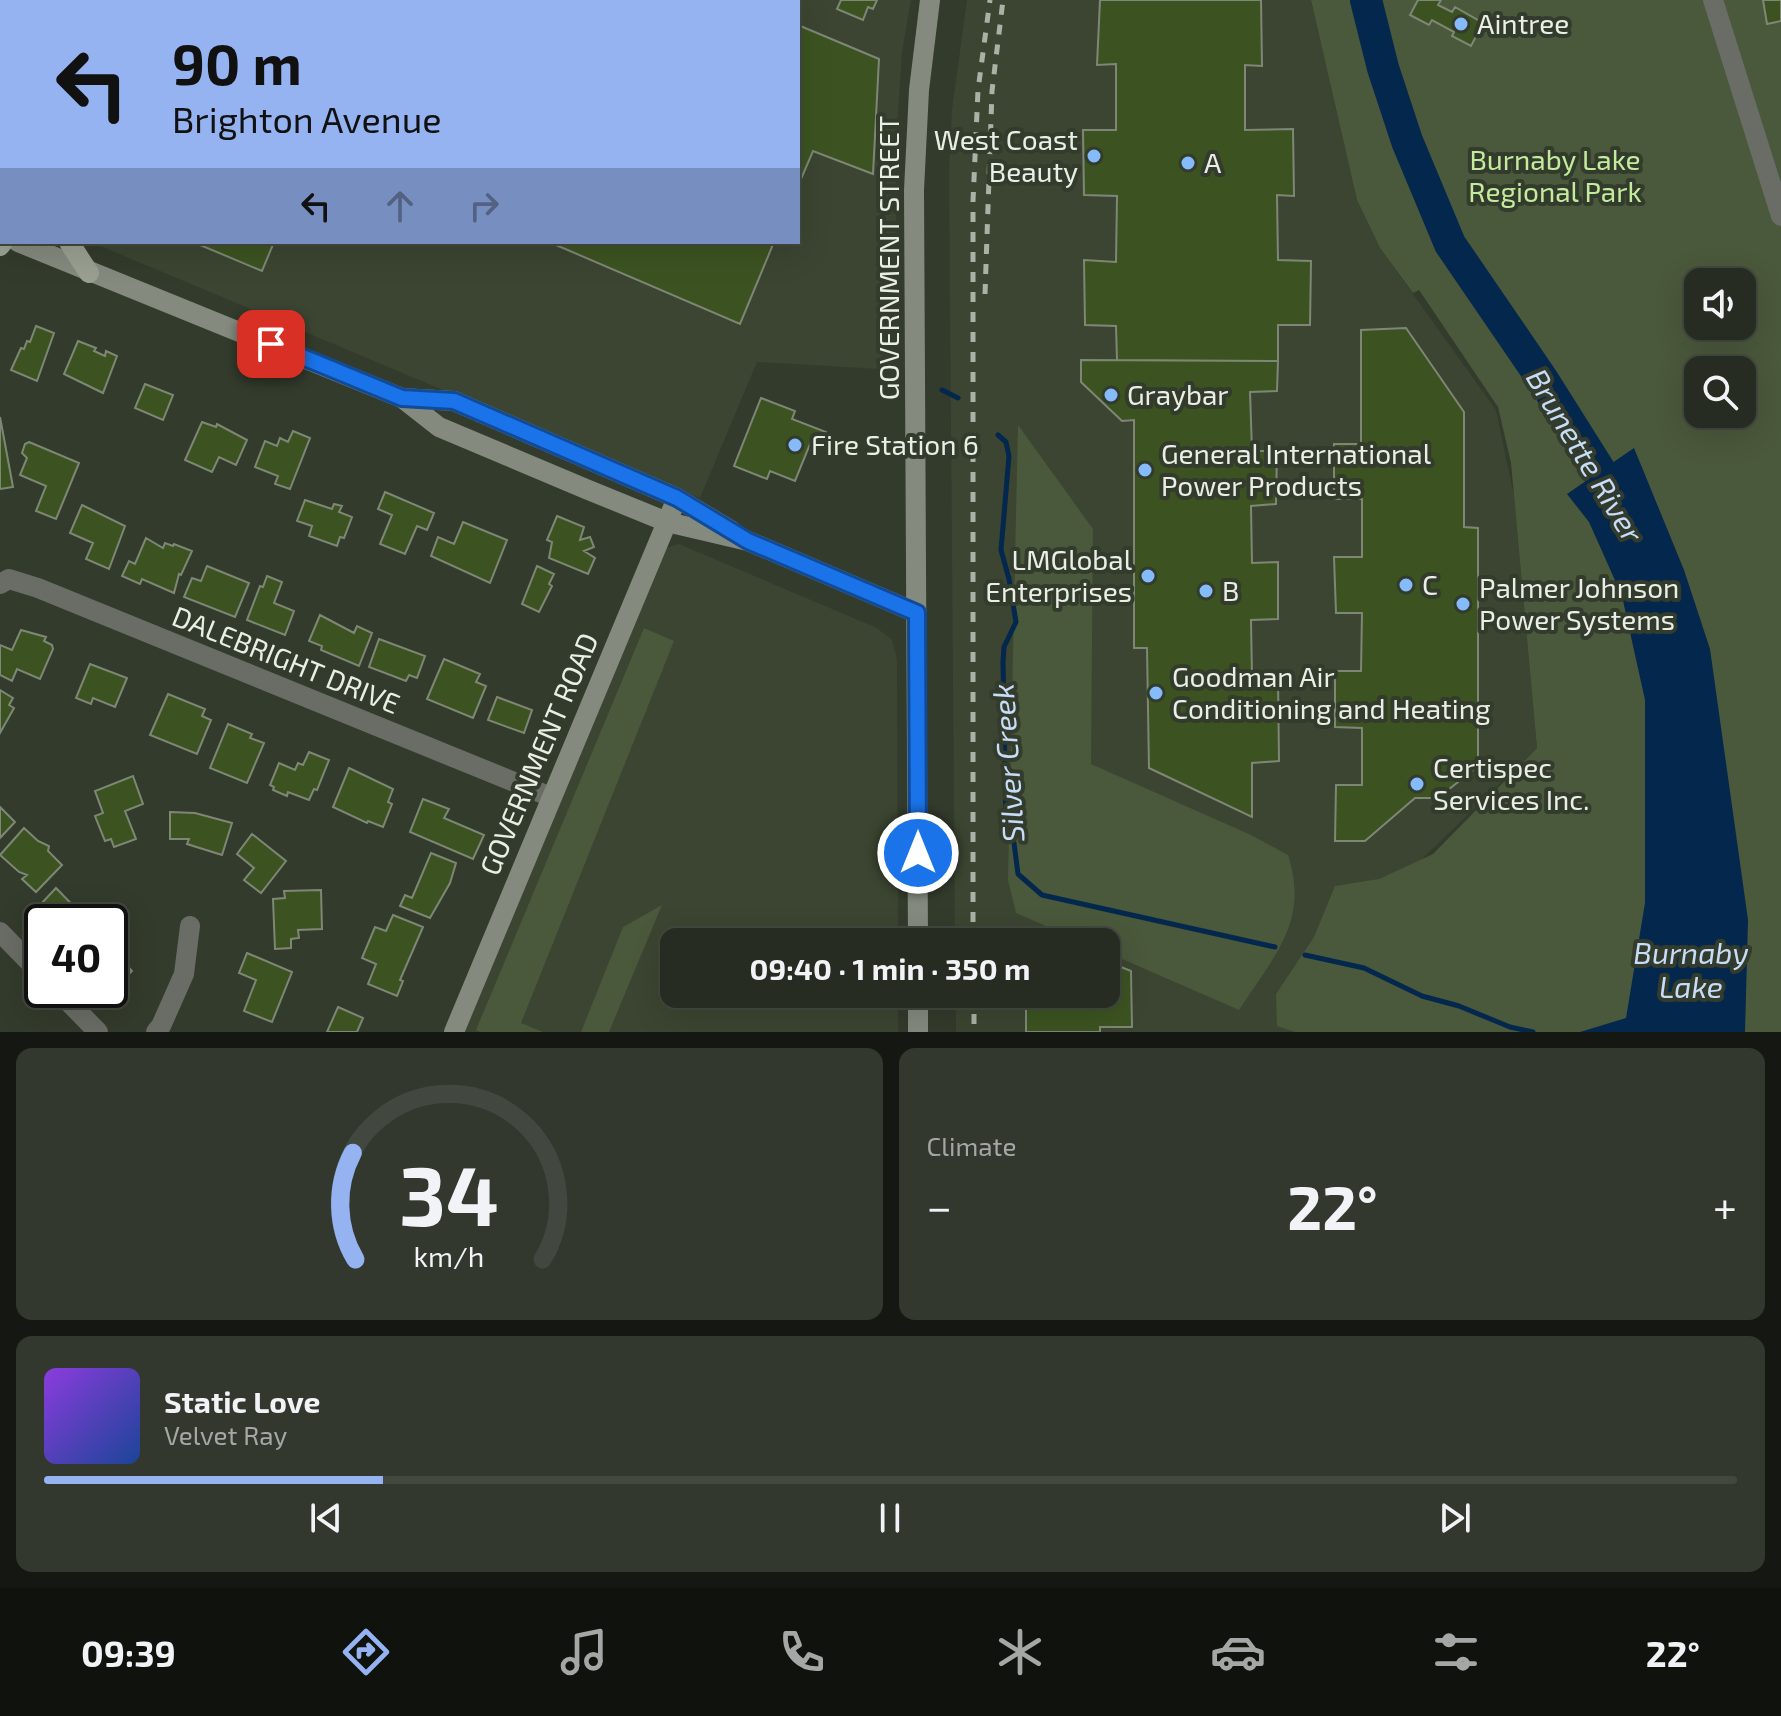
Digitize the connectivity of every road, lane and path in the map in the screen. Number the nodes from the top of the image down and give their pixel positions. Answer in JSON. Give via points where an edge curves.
{"nodes":[{"id":1,"x":930,"y":0,"type":"edge"},
{"id":2,"x":1713,"y":0,"type":"edge"},
{"id":3,"x":1781,"y":216,"type":"edge"},
{"id":4,"x":23,"y":244,"type":"edge"},
{"id":5,"x":70,"y":244,"type":"edge"},
{"id":6,"x":89,"y":273,"type":"junction"},
{"id":7,"x":402,"y":398,"type":"junction"},
{"id":8,"x":677,"y":498,"type":"junction"},
{"id":9,"x":667,"y":522,"type":"junction"},
{"id":10,"x":748,"y":541,"type":"junction"},
{"id":11,"x":0,"y":584,"type":"edge"},
{"id":12,"x":917,"y":613,"type":"junction"},
{"id":13,"x":551,"y":797,"type":"junction"},
{"id":14,"x":190,"y":926,"type":"dead end"},
{"id":15,"x":918,"y":928,"type":"edge"},
{"id":16,"x":0,"y":932,"type":"edge"},
{"id":17,"x":24,"y":957,"type":"edge"},
{"id":18,"x":75,"y":1008,"type":"edge"},
{"id":19,"x":918,"y":1008,"type":"edge"},
{"id":20,"x":98,"y":1032,"type":"edge"},
{"id":21,"x":156,"y":1032,"type":"edge"},
{"id":22,"x":454,"y":1032,"type":"edge"},
{"id":23,"x":918,"y":1032,"type":"edge"}],
"edges":[{"from":1,"to":12,"type":"street","name":"GOVERNMENT STREET","via":[[914,190]]},
{"from":2,"to":3,"type":"street"},
{"from":4,"to":6,"type":"street"},
{"from":5,"to":6,"type":"main road"},
{"from":6,"to":7,"type":"street"},
{"from":7,"to":8,"type":"street","via":[[454,401]]},
{"from":7,"to":9,"type":"street","via":[[439,427]]},
{"from":8,"to":9,"type":"street","name":"GOVERNMENT ROAD"},
{"from":8,"to":10,"type":"street"},
{"from":9,"to":10,"type":"street"},
{"from":9,"to":13,"type":"street","name":"GOVERNMENT ROAD"},
{"from":10,"to":12,"type":"street"},
{"from":11,"to":13,"type":"street","name":"DALEBRIGHT DRIVE","via":[[9,579],[38,588]]},
{"from":12,"to":15,"type":"street","name":"GOVERNMENT STREET"},
{"from":13,"to":22,"type":"street","name":"GOVERNMENT ROAD"},
{"from":14,"to":21,"type":"street","via":[[184,974]]},
{"from":16,"to":17,"type":"street"},
{"from":18,"to":20,"type":"street"},
{"from":19,"to":23,"type":"street"}]}
